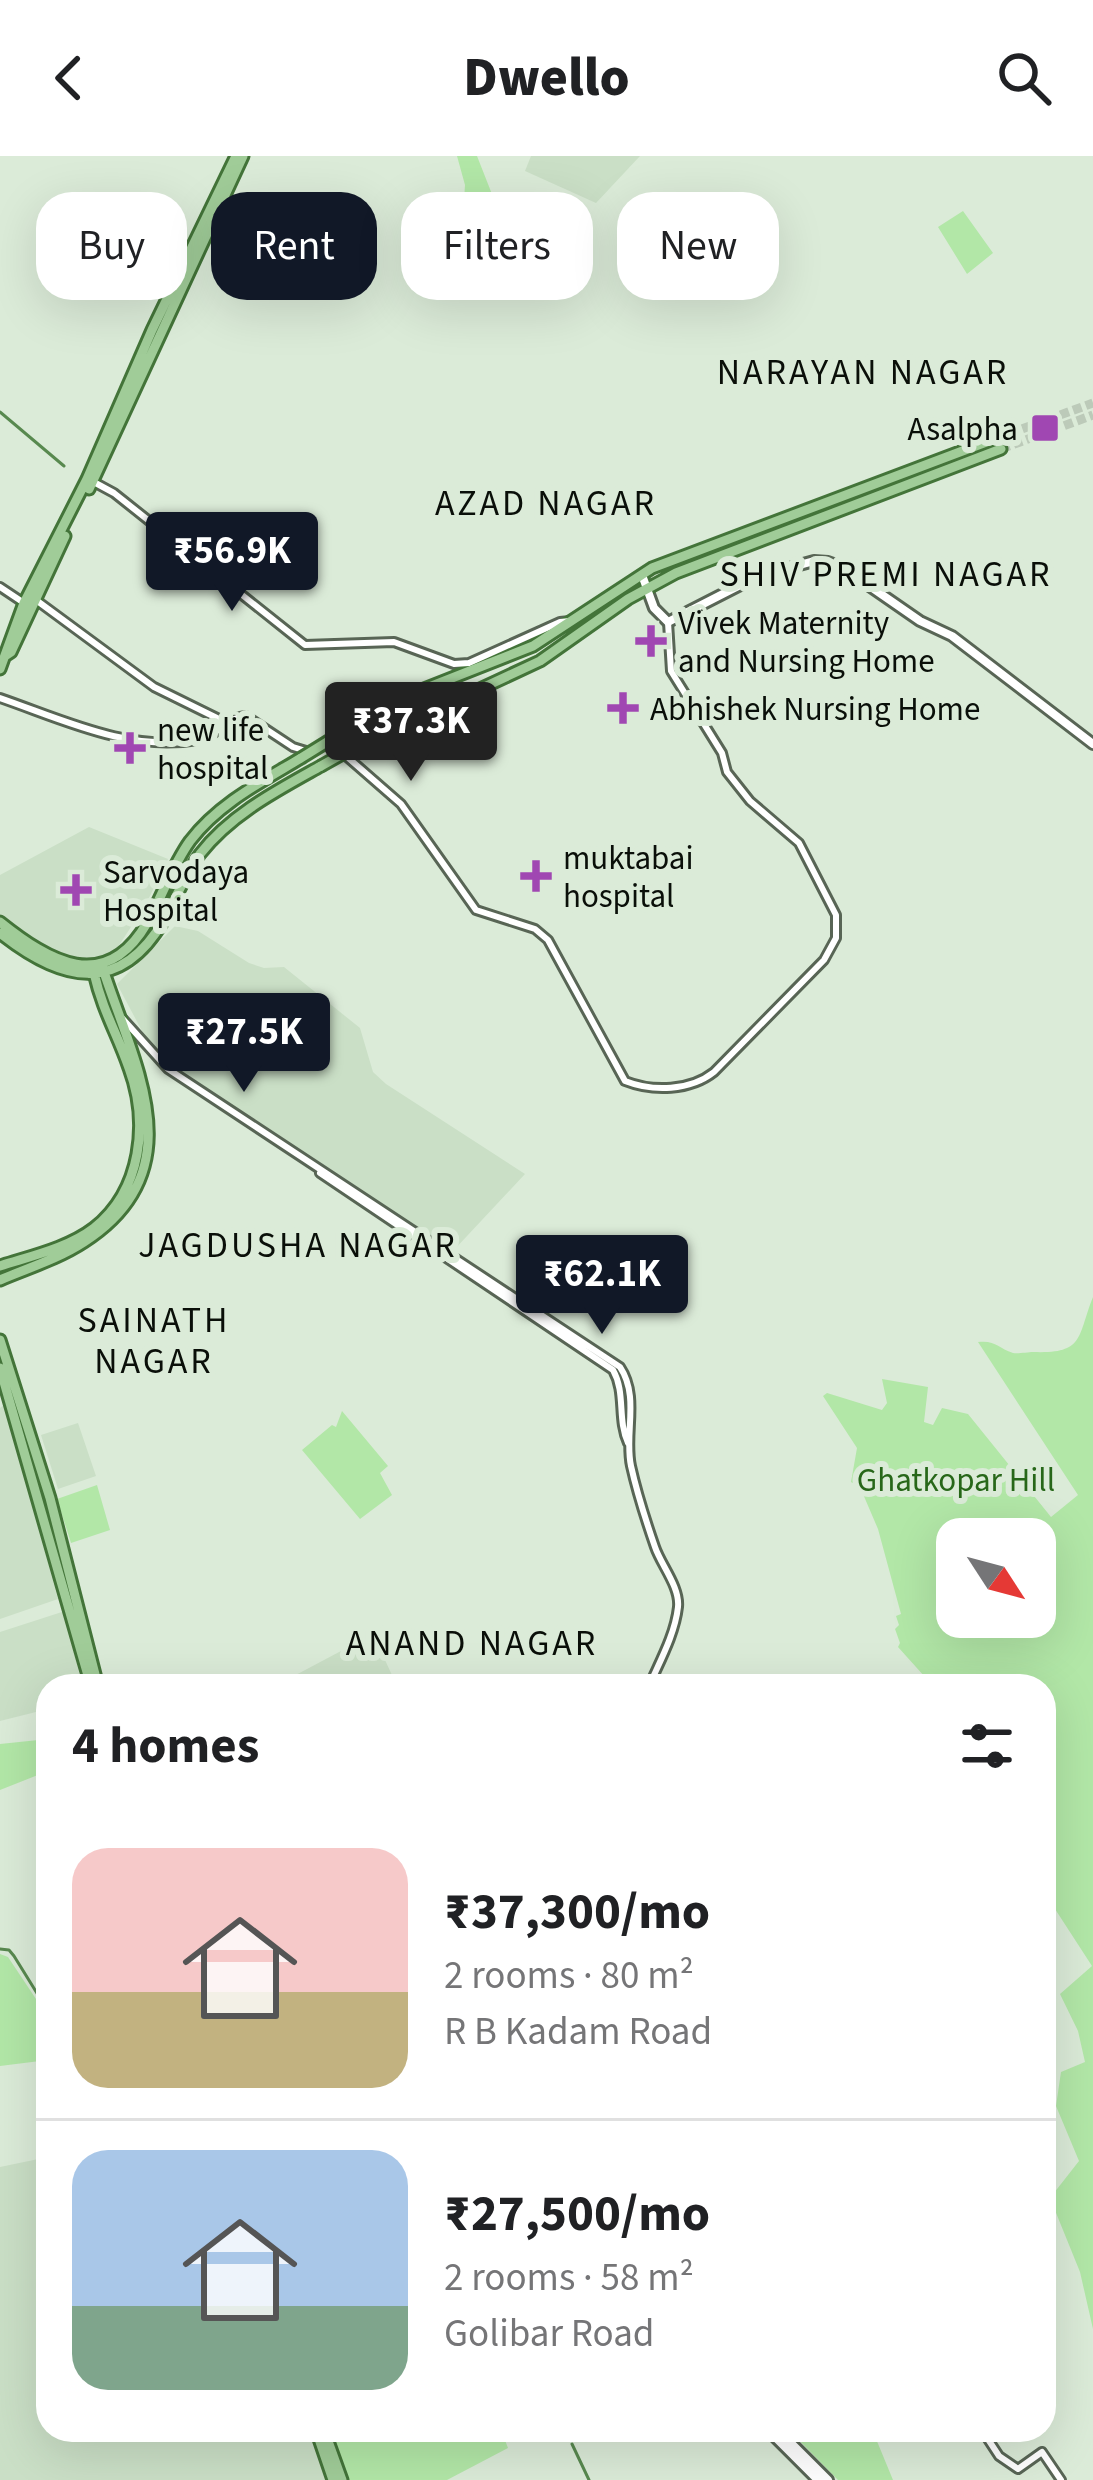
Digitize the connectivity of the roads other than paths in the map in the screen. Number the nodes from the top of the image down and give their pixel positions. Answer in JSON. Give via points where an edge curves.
{"nodes":[{"id":1,"x":239,"y":156,"type":"edge"},
{"id":2,"x":999,"y":443,"type":"tunnel mouth"},
{"id":3,"x":975,"y":452,"type":"junction"},
{"id":4,"x":89,"y":480,"type":"junction"},
{"id":5,"x":642,"y":575,"type":"junction"},
{"id":6,"x":625,"y":585,"type":"junction"},
{"id":7,"x":0,"y":587,"type":"edge"},
{"id":8,"x":647,"y":588,"type":"junction"},
{"id":9,"x":632,"y":596,"type":"junction"},
{"id":10,"x":30,"y":601,"type":"junction"},
{"id":11,"x":572,"y":622,"type":"junction"},
{"id":12,"x":668,"y":622,"type":"junction"},
{"id":13,"x":0,"y":668,"type":"edge"},
{"id":14,"x":411,"y":696,"type":"junction"},
{"id":15,"x":0,"y":698,"type":"edge"},
{"id":16,"x":420,"y":715,"type":"junction"},
{"id":17,"x":224,"y":722,"type":"junction"},
{"id":18,"x":1093,"y":744,"type":"edge"},
{"id":19,"x":266,"y":779,"type":"junction"},
{"id":20,"x":275,"y":793,"type":"junction"},
{"id":21,"x":0,"y":922,"type":"edge"},
{"id":22,"x":6,"y":934,"type":"edge"},
{"id":23,"x":98,"y":969,"type":"junction"},
{"id":24,"x":119,"y":1016,"type":"junction"},
{"id":25,"x":146,"y":1047,"type":"junction"},
{"id":26,"x":129,"y":1054,"type":"junction"},
{"id":27,"x":62,"y":1250,"type":"junction"},
{"id":28,"x":0,"y":1266,"type":"edge"},
{"id":29,"x":0,"y":1280,"type":"edge"},
{"id":30,"x":0,"y":1340,"type":"edge"},
{"id":31,"x":0,"y":1368,"type":"edge"},
{"id":32,"x":90,"y":1674,"type":"edge"},
{"id":33,"x":91,"y":1674,"type":"edge"},
{"id":34,"x":654,"y":1674,"type":"edge"},
{"id":35,"x":324,"y":2442,"type":"edge"},
{"id":36,"x":779,"y":2442,"type":"edge"},
{"id":37,"x":790,"y":2442,"type":"edge"},
{"id":38,"x":990,"y":2442,"type":"edge"},
{"id":39,"x":337,"y":2480,"type":"edge"},
{"id":40,"x":818,"y":2480,"type":"edge"},
{"id":41,"x":828,"y":2480,"type":"edge"},
{"id":42,"x":1061,"y":2480,"type":"edge"}],
"edges":[{"from":1,"to":4,"type":"main road"},
{"from":2,"to":3,"type":"main road"},
{"from":3,"to":5,"type":"main road"},
{"from":3,"to":8,"type":"main road"},
{"from":4,"to":10,"type":"main road"},
{"from":4,"to":11,"type":"street","via":[[305,645],[379,640],[470,663]]},
{"from":5,"to":6,"type":"main road"},
{"from":5,"to":8,"type":"main road"},
{"from":6,"to":9,"type":"main road"},
{"from":6,"to":11,"type":"main road"},
{"from":7,"to":10,"type":"street"},
{"from":8,"to":9,"type":"main road"},
{"from":8,"to":12,"type":"main road"},
{"from":9,"to":16,"type":"main road","via":[[540,661]]},
{"from":10,"to":13,"type":"main road"},
{"from":10,"to":17,"type":"street","via":[[154,687]]},
{"from":11,"to":14,"type":"main road"},
{"from":12,"to":17,"type":"street","via":[[671,671],[686,701],[750,801],[799,843],[837,928],[813,973],[696,1084],[625,1081],[548,940],[476,910],[401,804],[352,759],[327,745],[292,747],[246,716]]},
{"from":12,"to":18,"type":"main road","via":[[756,577],[828,562],[952,636]]},
{"from":14,"to":16,"type":"main road"},
{"from":14,"to":19,"type":"main road","bridge":true},
{"from":15,"to":17,"type":"street","via":[[74,728],[133,740],[194,741]]},
{"from":16,"to":20,"type":"main road","bridge":true},
{"from":19,"to":20,"type":"main road"},
{"from":19,"to":23,"type":"main road","via":[[190,842],[147,924]]},
{"from":20,"to":23,"type":"main road","via":[[201,854],[140,951]]},
{"from":21,"to":22,"type":"main road"},
{"from":22,"to":23,"type":"main road","via":[[53,964]]},
{"from":23,"to":24,"type":"main road"},
{"from":23,"to":26,"type":"main road","via":[[104,1015]]},
{"from":24,"to":25,"type":"street"},
{"from":24,"to":26,"type":"main road"},
{"from":25,"to":26,"type":"street"},
{"from":25,"to":34,"type":"street","via":[[616,1364],[626,1377],[628,1443],[678,1605]]},
{"from":26,"to":27,"type":"main road","via":[[150,1117],[142,1174],[115,1216]]},
{"from":27,"to":28,"type":"main road"},
{"from":27,"to":29,"type":"main road"},
{"from":30,"to":33,"type":"main road","via":[[52,1505]]},
{"from":31,"to":32,"type":"main road"},
{"from":35,"to":39,"type":"main road"},
{"from":36,"to":40,"type":"main road"},
{"from":37,"to":41,"type":"main road"},
{"from":38,"to":42,"type":"street","via":[[1018,2469],[1042,2452]]}]}
